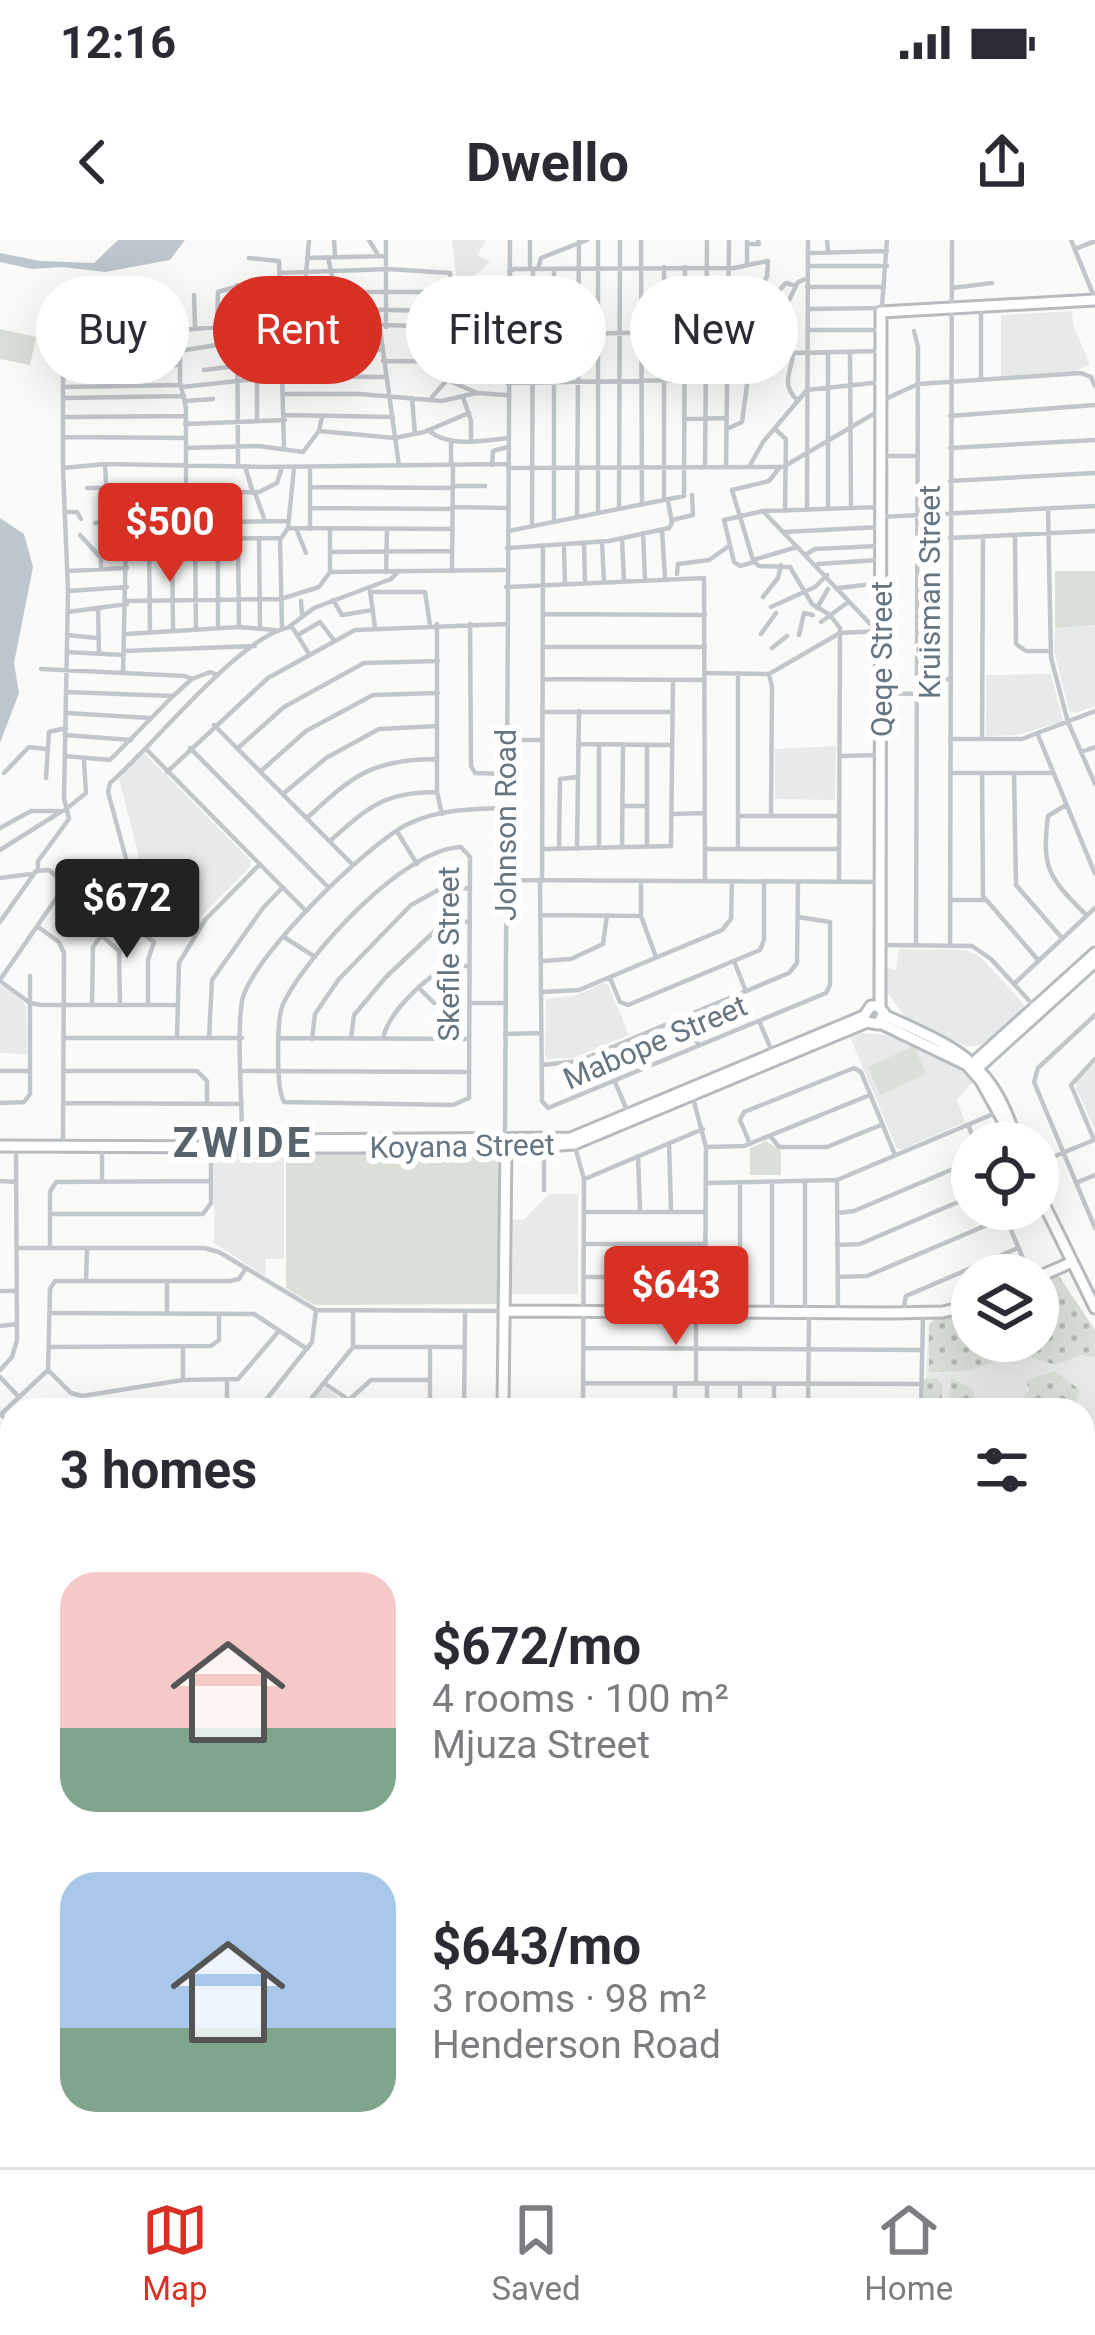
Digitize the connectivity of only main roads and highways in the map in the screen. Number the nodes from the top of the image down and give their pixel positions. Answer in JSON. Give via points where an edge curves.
{"nodes":[{"id":1,"x":1095,"y":299,"type":"edge"},
{"id":2,"x":1095,"y":958,"type":"edge"},
{"id":3,"x":875,"y":1017,"type":"junction"},
{"id":4,"x":993,"y":1050,"type":"junction"},
{"id":5,"x":962,"y":1054,"type":"junction"},
{"id":6,"x":974,"y":1067,"type":"junction"},
{"id":7,"x":992,"y":1084,"type":"junction"},
{"id":8,"x":1001,"y":1111,"type":"junction"},
{"id":9,"x":1006,"y":1122,"type":"edge"},
{"id":10,"x":242,"y":1142,"type":"junction"},
{"id":11,"x":0,"y":1143,"type":"edge"},
{"id":12,"x":506,"y":1144,"type":"junction"},
{"id":13,"x":1055,"y":1230,"type":"edge"},
{"id":14,"x":1070,"y":1263,"type":"junction"},
{"id":15,"x":1059,"y":1267,"type":"edge"},
{"id":16,"x":1095,"y":1308,"type":"edge"},
{"id":17,"x":504,"y":1311,"type":"junction"},
{"id":18,"x":951,"y":1311,"type":"edge"},
{"id":19,"x":503,"y":1398,"type":"edge"}],
"edges":[{"from":1,"to":3,"type":"main road","name":"Qeqe Street","via":[[882,310]]},
{"from":2,"to":4,"type":"main road"},
{"from":2,"to":4,"type":"main road"},
{"from":3,"to":5,"type":"main road"},
{"from":3,"to":6,"type":"main road"},
{"from":3,"to":12,"type":"main road","name":"Koyana Street","via":[[571,1138]]},
{"from":3,"to":12,"type":"main road","name":"Koyana Street","via":[[574,1144]]},
{"from":4,"to":5,"type":"main road"},
{"from":4,"to":6,"type":"main road"},
{"from":4,"to":7,"type":"main road"},
{"from":5,"to":6,"type":"main road"},
{"from":6,"to":7,"type":"main road"},
{"from":6,"to":8,"type":"main road"},
{"from":7,"to":8,"type":"main road"},
{"from":8,"to":9,"type":"main road"},
{"from":10,"to":11,"type":"main road","name":"Koyana Street"},
{"from":10,"to":11,"type":"main road","name":"Koyana Street"},
{"from":10,"to":12,"type":"main road","name":"Koyana Street"},
{"from":12,"to":17,"type":"main road","name":"Johnson Road"},
{"from":13,"to":14,"type":"main road"},
{"from":14,"to":15,"type":"main road"},
{"from":14,"to":16,"type":"main road"},
{"from":17,"to":18,"type":"main road"},
{"from":17,"to":19,"type":"main road","name":"Johnson Road"}]}
